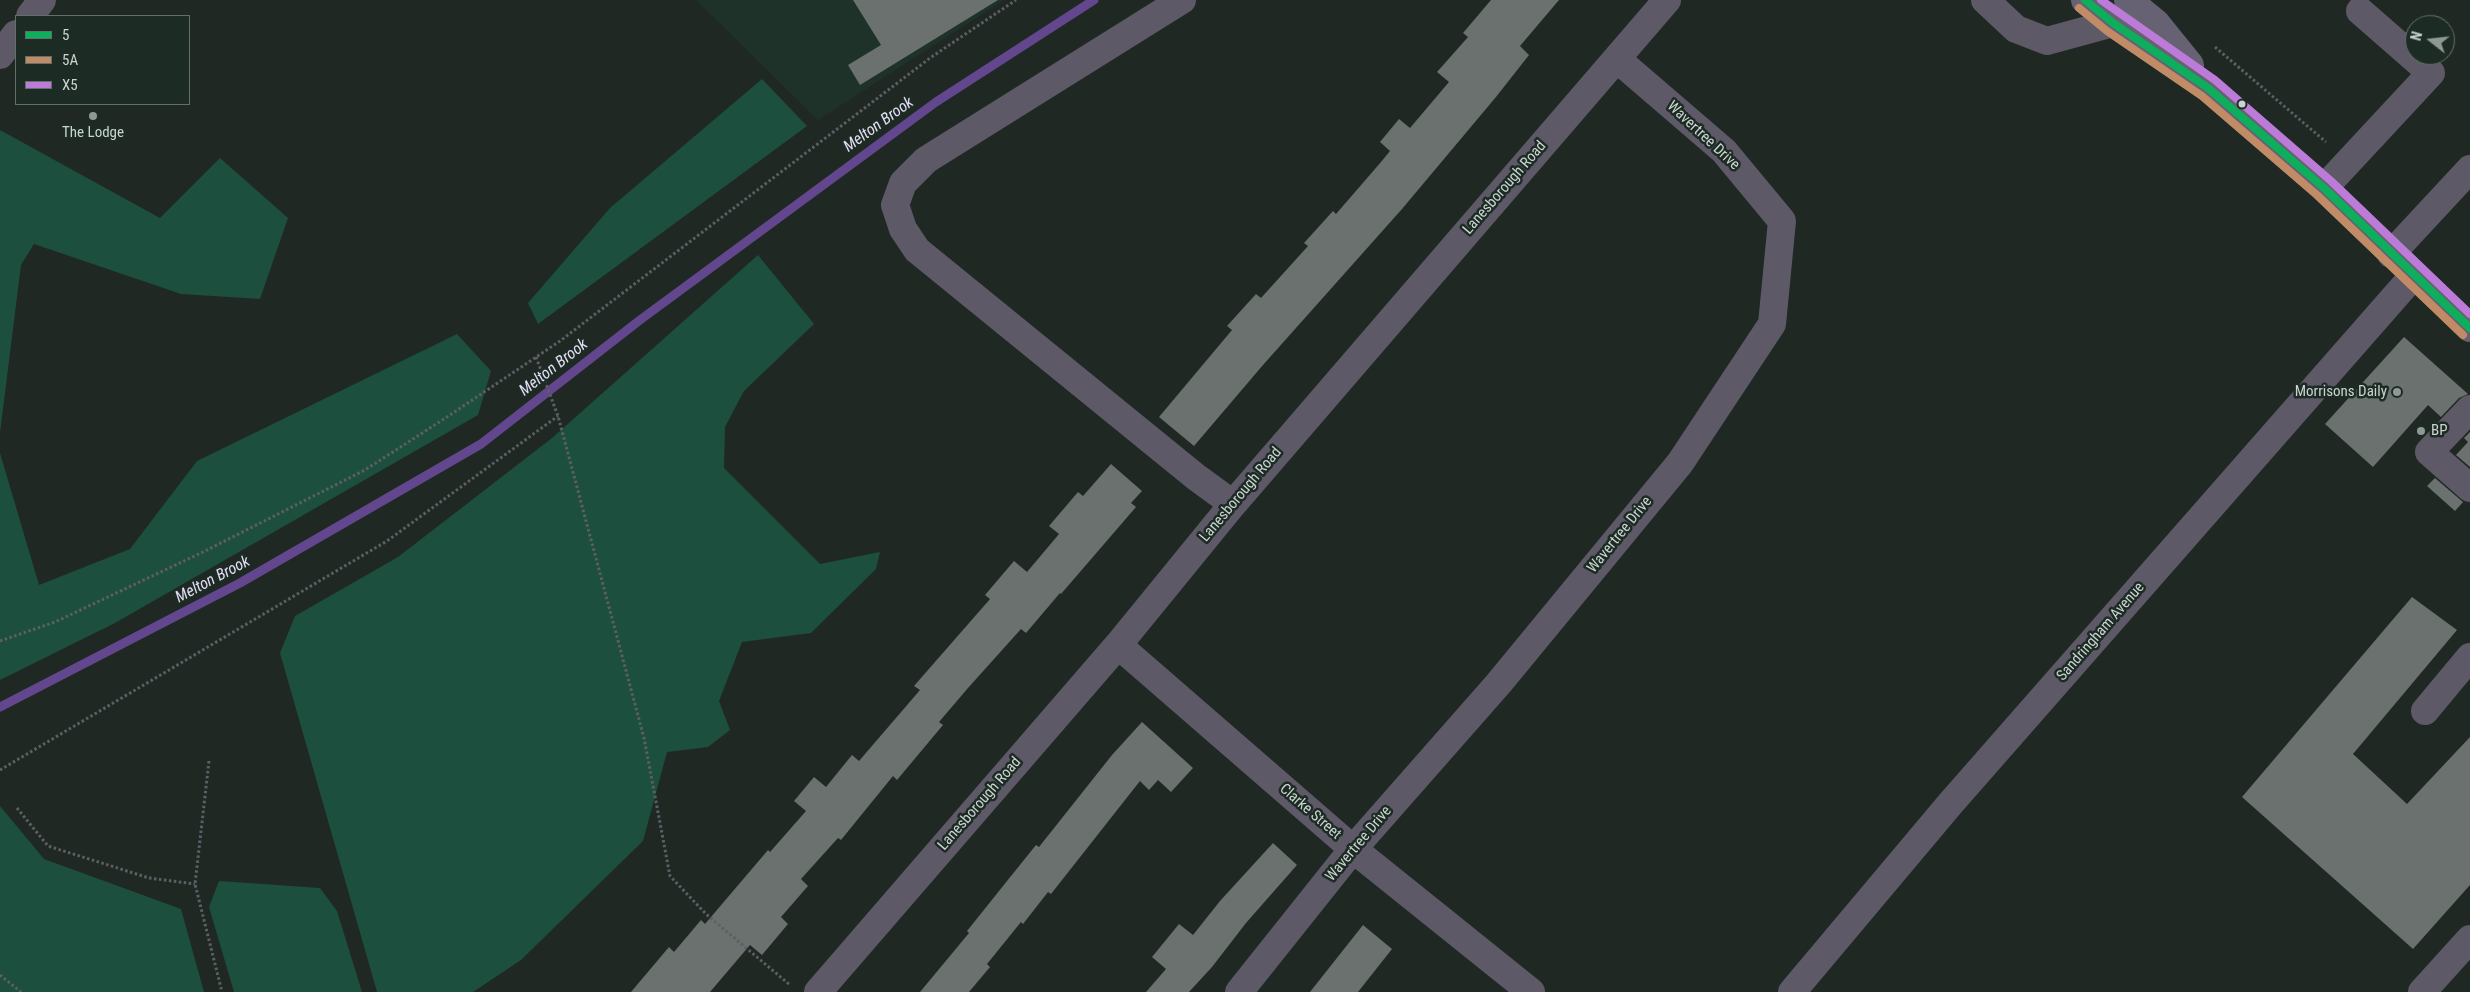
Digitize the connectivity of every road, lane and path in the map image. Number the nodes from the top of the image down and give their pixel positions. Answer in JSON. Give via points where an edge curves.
{"nodes":[{"id":1,"x":42,"y":0,"type":"edge"},
{"id":2,"x":1016,"y":0,"type":"edge"},
{"id":3,"x":1182,"y":0,"type":"edge"},
{"id":4,"x":1667,"y":0,"type":"edge"},
{"id":5,"x":1985,"y":0,"type":"edge"},
{"id":6,"x":2085,"y":0,"type":"edge"},
{"id":7,"x":2128,"y":0,"type":"edge"},
{"id":8,"x":2360,"y":11,"type":"dead end"},
{"id":9,"x":31,"y":15,"type":"edge"},
{"id":10,"x":2113,"y":23,"type":"junction"},
{"id":11,"x":15,"y":35,"type":"edge"},
{"id":12,"x":2209,"y":42,"type":"dead end"},
{"id":13,"x":0,"y":55,"type":"edge"},
{"id":14,"x":1617,"y":59,"type":"junction"},
{"id":15,"x":2208,"y":88,"type":"junction"},
{"id":16,"x":2350,"y":162,"type":"junction"},
{"id":17,"x":2470,"y":169,"type":"edge"},
{"id":18,"x":2324,"y":188,"type":"junction"},
{"id":19,"x":2391,"y":254,"type":"junction"},
{"id":20,"x":2414,"y":275,"type":"junction"},
{"id":21,"x":2470,"y":328,"type":"edge"},
{"id":22,"x":536,"y":357,"type":"junction"},
{"id":23,"x":2470,"y":409,"type":"edge"},
{"id":24,"x":558,"y":416,"type":"junction"},
{"id":25,"x":2470,"y":488,"type":"edge"},
{"id":26,"x":1233,"y":504,"type":"junction"},
{"id":27,"x":0,"y":641,"type":"edge"},
{"id":28,"x":1118,"y":646,"type":"junction"},
{"id":29,"x":2470,"y":657,"type":"edge"},
{"id":30,"x":2425,"y":711,"type":"dead end"},
{"id":31,"x":208,"y":761,"type":"dead end"},
{"id":32,"x":0,"y":770,"type":"edge"},
{"id":33,"x":17,"y":808,"type":"dead end"},
{"id":34,"x":1353,"y":849,"type":"junction"},
{"id":35,"x":195,"y":884,"type":"junction"},
{"id":36,"x":2470,"y":939,"type":"edge"},
{"id":37,"x":0,"y":974,"type":"edge"},
{"id":38,"x":21,"y":992,"type":"edge"},
{"id":39,"x":222,"y":992,"type":"edge"},
{"id":40,"x":798,"y":992,"type":"edge"},
{"id":41,"x":818,"y":992,"type":"edge"},
{"id":42,"x":1239,"y":992,"type":"edge"},
{"id":43,"x":1531,"y":992,"type":"edge"},
{"id":44,"x":1792,"y":992,"type":"edge"},
{"id":45,"x":2422,"y":992,"type":"edge"}],
"edges":[{"from":1,"to":9,"type":"street"},
{"from":2,"to":22,"type":"path","via":[[930,58]]},
{"from":3,"to":26,"type":"street","via":[[926,160],[904,183],[895,205],[917,250],[1196,478]]},
{"from":4,"to":14,"type":"street","name":"Lanesborough Road"},
{"from":5,"to":10,"type":"street","via":[[2016,29],[2047,41]]},
{"from":6,"to":10,"type":"main road"},
{"from":7,"to":15,"type":"main road","via":[[2156,23]]},
{"from":8,"to":16,"type":"street","via":[[2431,73]]},
{"from":10,"to":15,"type":"main road"},
{"from":11,"to":13,"type":"street"},
{"from":12,"to":16,"type":"path"},
{"from":14,"to":26,"type":"street","name":"Lanesborough Road"},
{"from":14,"to":34,"type":"street","name":"Wavertree Drive","via":[[1724,151],[1782,221],[1772,324],[1680,463],[1499,682]]},
{"from":15,"to":18,"type":"main road"},
{"from":16,"to":18,"type":"street"},
{"from":17,"to":19,"type":"street"},
{"from":18,"to":19,"type":"main road"},
{"from":19,"to":20,"type":"main road"},
{"from":20,"to":21,"type":"main road"},
{"from":20,"to":44,"type":"street","name":"Sandringham Avenue","via":[[1950,804]]},
{"from":22,"to":24,"type":"path"},
{"from":22,"to":27,"type":"path","via":[[365,470],[55,622]]},
{"from":23,"to":25,"type":"street","via":[[2430,452]]},
{"from":24,"to":32,"type":"path","via":[[387,542]]},
{"from":24,"to":40,"type":"path","via":[[644,738],[670,876],[706,914]]},
{"from":26,"to":28,"type":"street","name":"Lanesborough Road"},
{"from":28,"to":34,"type":"street","name":"Clarke Street"},
{"from":28,"to":41,"type":"street","name":"Lanesborough Road"},
{"from":29,"to":30,"type":"street"},
{"from":31,"to":35,"type":"path"},
{"from":33,"to":35,"type":"path","via":[[48,846],[149,878]]},
{"from":34,"to":42,"type":"street","name":"Wavertree Drive"},
{"from":34,"to":43,"type":"street","name":"Clarke Street"},
{"from":35,"to":39,"type":"path"},
{"from":36,"to":45,"type":"street"},
{"from":37,"to":38,"type":"path"}]}
